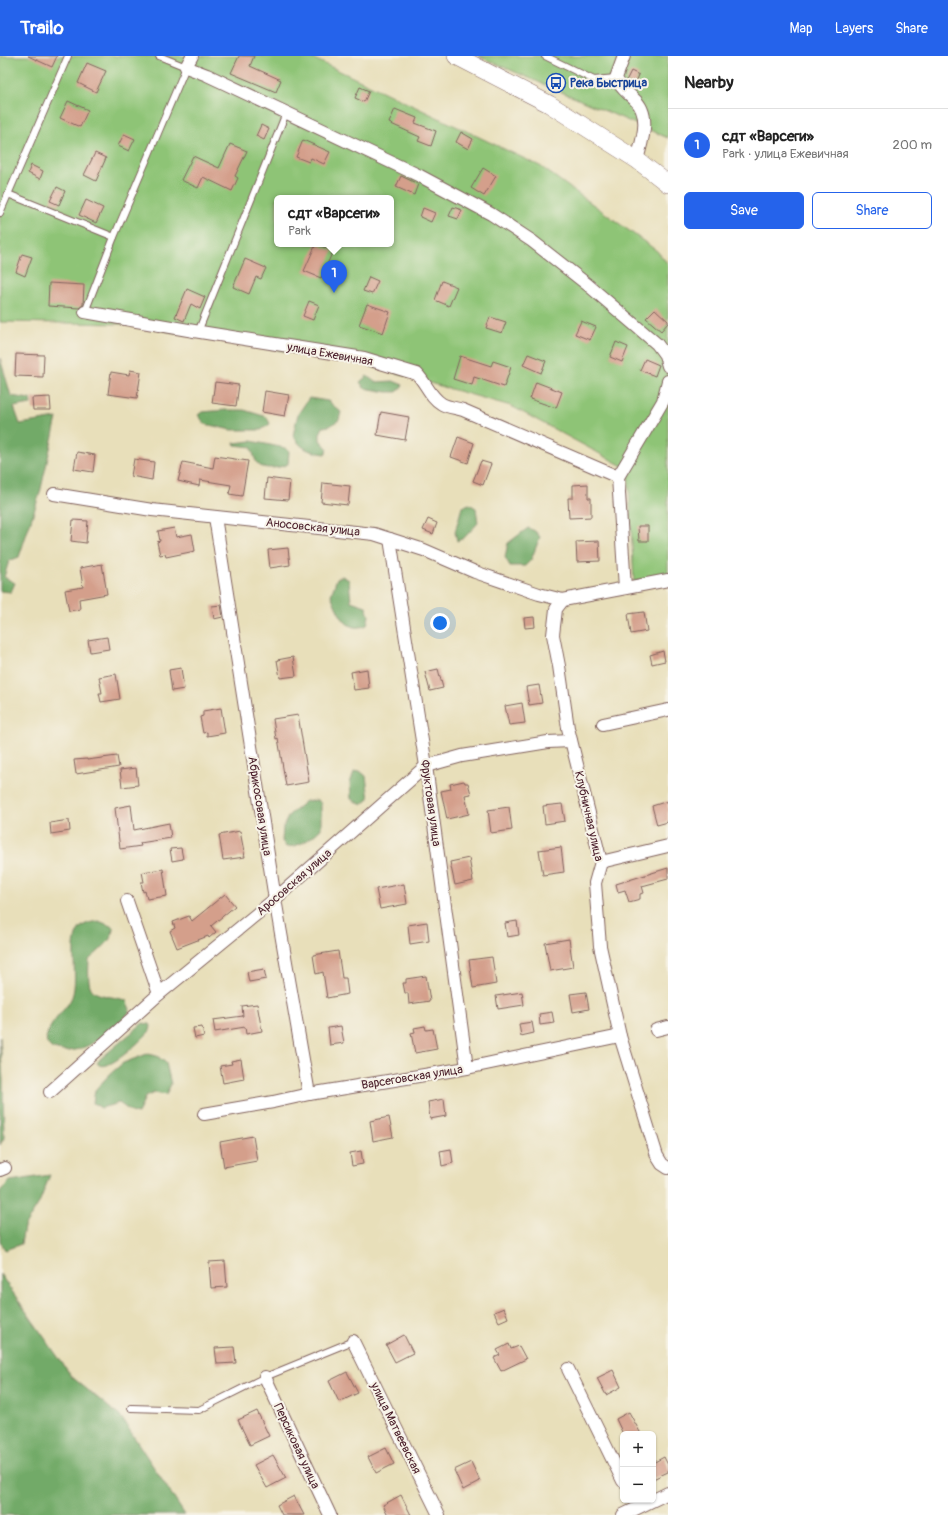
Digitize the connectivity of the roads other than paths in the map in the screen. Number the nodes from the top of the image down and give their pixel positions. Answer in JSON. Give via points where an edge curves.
{"nodes":[{"id":1,"x":68,"y":56,"type":"edge"},
{"id":2,"x":159,"y":56,"type":"edge"},
{"id":3,"x":456,"y":56,"type":"edge"},
{"id":4,"x":545,"y":56,"type":"edge"},
{"id":5,"x":624,"y":56,"type":"edge"},
{"id":6,"x":189,"y":61,"type":"edge"},
{"id":7,"x":616,"y":78,"type":"junction"},
{"id":8,"x":286,"y":113,"type":"junction"},
{"id":9,"x":637,"y":160,"type":"junction"},
{"id":10,"x":668,"y":184,"type":"edge"},
{"id":11,"x":8,"y":194,"type":"junction"},
{"id":12,"x":0,"y":213,"type":"edge"},
{"id":13,"x":114,"y":237,"type":"junction"},
{"id":14,"x":85,"y":312,"type":"joint"},
{"id":15,"x":198,"y":332,"type":"junction"},
{"id":16,"x":668,"y":366,"type":"edge"},
{"id":17,"x":668,"y":381,"type":"edge"},
{"id":18,"x":618,"y":477,"type":"junction"},
{"id":19,"x":54,"y":494,"type":"dead end"},
{"id":20,"x":215,"y":517,"type":"junction"},
{"id":21,"x":390,"y":539,"type":"junction"},
{"id":22,"x":668,"y":580,"type":"edge"},
{"id":23,"x":625,"y":588,"type":"junction"},
{"id":24,"x":563,"y":600,"type":"junction"},
{"id":25,"x":668,"y":710,"type":"edge"},
{"id":26,"x":603,"y":724,"type":"dead end"},
{"id":27,"x":571,"y":741,"type":"junction"},
{"id":28,"x":426,"y":766,"type":"junction"},
{"id":29,"x":668,"y":846,"type":"edge"},
{"id":30,"x":602,"y":862,"type":"junction"},
{"id":31,"x":275,"y":899,"type":"junction"},
{"id":32,"x":127,"y":900,"type":"dead end"},
{"id":33,"x":159,"y":994,"type":"junction"},
{"id":34,"x":668,"y":1027,"type":"edge"},
{"id":35,"x":656,"y":1030,"type":"dead end"},
{"id":36,"x":620,"y":1036,"type":"junction"},
{"id":37,"x":467,"y":1068,"type":"junction"},
{"id":38,"x":50,"y":1092,"type":"dead end"},
{"id":39,"x":309,"y":1094,"type":"junction"},
{"id":40,"x":204,"y":1114,"type":"dead end"},
{"id":41,"x":668,"y":1168,"type":"edge"},
{"id":42,"x":353,"y":1341,"type":"joint"},
{"id":43,"x":568,"y":1369,"type":"dead end"},
{"id":44,"x":265,"y":1377,"type":"junction"},
{"id":45,"x":131,"y":1408,"type":"dead end"},
{"id":46,"x":620,"y":1475,"type":"edge"},
{"id":47,"x":668,"y":1493,"type":"edge"},
{"id":48,"x":636,"y":1508,"type":"edge"},
{"id":49,"x":330,"y":1515,"type":"edge"},
{"id":50,"x":439,"y":1515,"type":"edge"},
{"id":51,"x":623,"y":1515,"type":"edge"}],
"edges":[{"from":1,"to":11,"type":"lane"},
{"from":2,"to":6,"type":"lane"},
{"from":3,"to":9,"type":"main road","via":[[549,104]]},
{"from":4,"to":7,"type":"lane","via":[[594,80]]},
{"from":5,"to":7,"type":"street"},
{"from":6,"to":8,"type":"street"},
{"from":6,"to":13,"type":"lane"},
{"from":7,"to":9,"type":"street","via":[[644,113],[644,133]]},
{"from":8,"to":15,"type":"lane"},
{"from":8,"to":16,"type":"street","via":[[420,176],[491,214],[532,241],[657,344],[665,355]]},
{"from":9,"to":10,"type":"main road"},
{"from":11,"to":12,"type":"lane"},
{"from":11,"to":13,"type":"lane"},
{"from":13,"to":14,"type":"lane"},
{"from":14,"to":15,"type":"street","name":"улица Ежевичная"},
{"from":15,"to":18,"type":"street","name":"улица Ежевичная","via":[[364,358],[417,374],[442,404],[463,410]]},
{"from":17,"to":18,"type":"street","via":[[663,401]]},
{"from":18,"to":23,"type":"street"},
{"from":19,"to":20,"type":"street","name":"Аносовская улица"},
{"from":20,"to":21,"type":"street","name":"Аносовская улица","via":[[335,529],[374,534]]},
{"from":20,"to":31,"type":"street","name":"Абрикосовая улица"},
{"from":21,"to":24,"type":"street","name":"Аносовская улица","via":[[490,577]]},
{"from":21,"to":28,"type":"street","name":"Фруктовая улица"},
{"from":22,"to":23,"type":"street"},
{"from":23,"to":24,"type":"street"},
{"from":24,"to":27,"type":"street","name":"Клубничная улица","via":[[556,610],[553,634]]},
{"from":25,"to":26,"type":"street"},
{"from":27,"to":28,"type":"street","name":"Аросовская улица","via":[[548,742],[462,756]]},
{"from":27,"to":30,"type":"street","name":"Клубничная улица"},
{"from":28,"to":31,"type":"street","name":"Аросовская улица"},
{"from":28,"to":37,"type":"street","name":"Фруктовая улица"},
{"from":29,"to":30,"type":"street"},
{"from":30,"to":36,"type":"street","name":"Клубничная улица","via":[[595,883],[600,946]]},
{"from":31,"to":33,"type":"street","name":"Аросовская улица"},
{"from":31,"to":39,"type":"street","name":"Абрикосовая улица"},
{"from":32,"to":33,"type":"street"},
{"from":33,"to":38,"type":"street","name":"Аросовская улица"},
{"from":34,"to":35,"type":"street"},
{"from":36,"to":37,"type":"street","name":"Варсеговская улица"},
{"from":36,"to":41,"type":"street","name":"Клубничная улица","via":[[657,1156]]},
{"from":37,"to":39,"type":"street","name":"Варсеговская улица"},
{"from":39,"to":40,"type":"street","name":"Варсеговская улица"},
{"from":42,"to":44,"type":"lane"},
{"from":42,"to":50,"type":"street","name":"улица Матвеевская"},
{"from":43,"to":46,"type":"street"},
{"from":44,"to":45,"type":"lane","via":[[200,1410]]},
{"from":44,"to":49,"type":"street","name":"Персиковая улица"},
{"from":47,"to":48,"type":"street"},
{"from":48,"to":51,"type":"street"}]}
